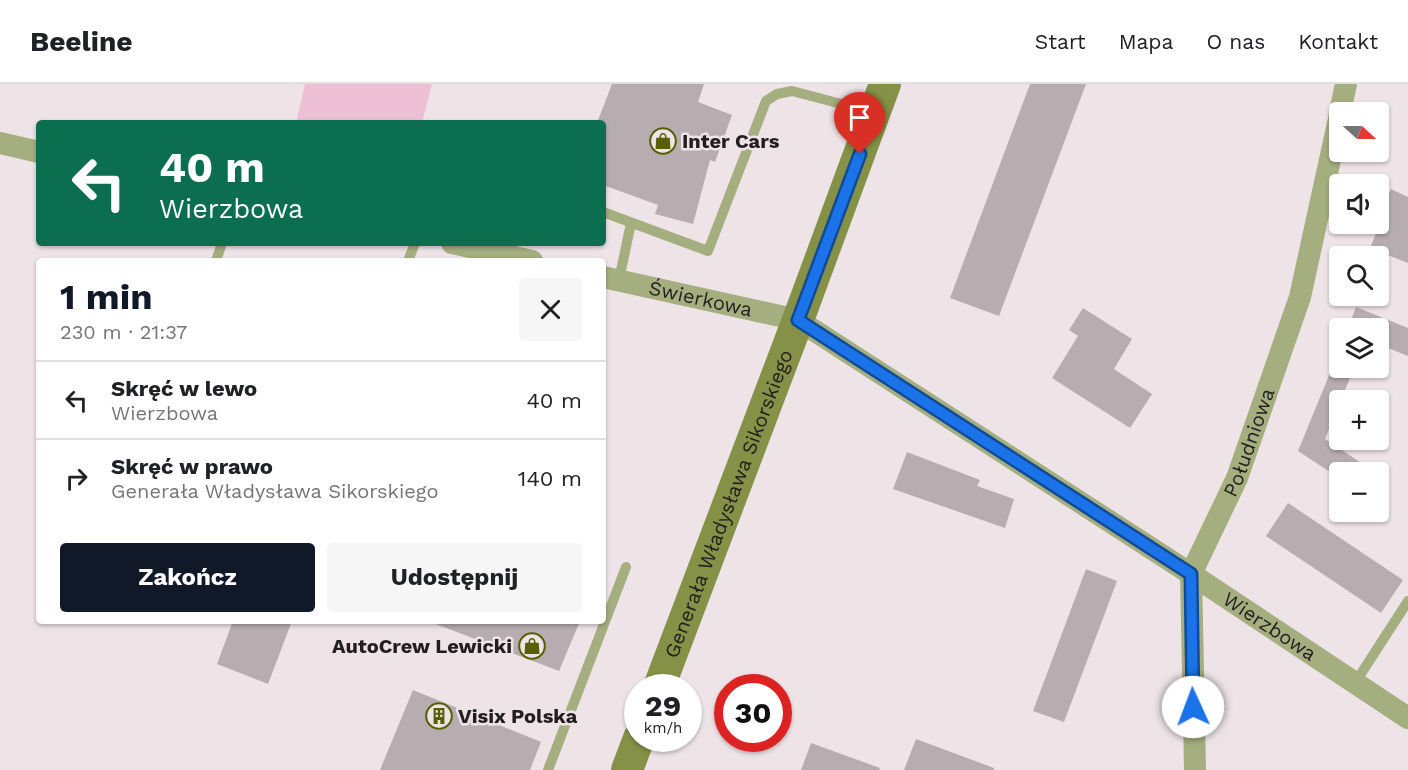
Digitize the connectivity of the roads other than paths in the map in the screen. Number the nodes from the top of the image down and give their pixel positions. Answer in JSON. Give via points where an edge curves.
{"nodes":[{"id":1,"x":1346,"y":84,"type":"edge"},
{"id":2,"x":881,"y":98,"type":"edge"},
{"id":3,"x":1342,"y":102,"type":"edge"},
{"id":4,"x":0,"y":143,"type":"edge"},
{"id":5,"x":36,"y":151,"type":"edge"},
{"id":6,"x":1329,"y":162,"type":"edge"},
{"id":7,"x":606,"y":213,"type":"edge"},
{"id":8,"x":631,"y":223,"type":"junction"},
{"id":9,"x":465,"y":246,"type":"edge"},
{"id":10,"x":519,"y":258,"type":"edge"},
{"id":11,"x":611,"y":278,"type":"edge"},
{"id":12,"x":798,"y":320,"type":"junction"},
{"id":13,"x":626,"y":567,"type":"dead end"},
{"id":14,"x":1191,"y":574,"type":"junction"},
{"id":15,"x":1408,"y":601,"type":"edge"},
{"id":16,"x":606,"y":619,"type":"edge"},
{"id":17,"x":604,"y":624,"type":"edge"},
{"id":18,"x":664,"y":674,"type":"edge"},
{"id":19,"x":1355,"y":683,"type":"junction"},
{"id":20,"x":1408,"y":718,"type":"edge"},
{"id":21,"x":634,"y":752,"type":"edge"},
{"id":22,"x":548,"y":770,"type":"edge"},
{"id":23,"x":627,"y":770,"type":"edge"},
{"id":24,"x":1195,"y":770,"type":"edge"}],
"edges":[{"from":1,"to":3,"type":"street","name":"Południowa"},
{"from":2,"to":8,"type":"lane","via":[[792,91],[766,101],[708,251]]},
{"from":2,"to":12,"type":"street","name":"Generała Władysława Sikorskiego"},
{"from":4,"to":5,"type":"street"},
{"from":6,"to":14,"type":"street","name":"Południowa","via":[[1300,297],[1238,478]]},
{"from":7,"to":8,"type":"lane"},
{"from":8,"to":11,"type":"lane"},
{"from":9,"to":10,"type":"street"},
{"from":11,"to":12,"type":"street","name":"Świerkowa"},
{"from":12,"to":14,"type":"street","name":"Wierzbowa"},
{"from":12,"to":18,"type":"street","name":"Generała Władysława Sikorskiego"},
{"from":13,"to":16,"type":"lane"},
{"from":14,"to":19,"type":"street","name":"Wierzbowa"},
{"from":14,"to":24,"type":"street","name":"Południowa"},
{"from":15,"to":19,"type":"lane"},
{"from":17,"to":22,"type":"lane"},
{"from":19,"to":20,"type":"street","name":"Wierzbowa"},
{"from":21,"to":23,"type":"street"}]}
